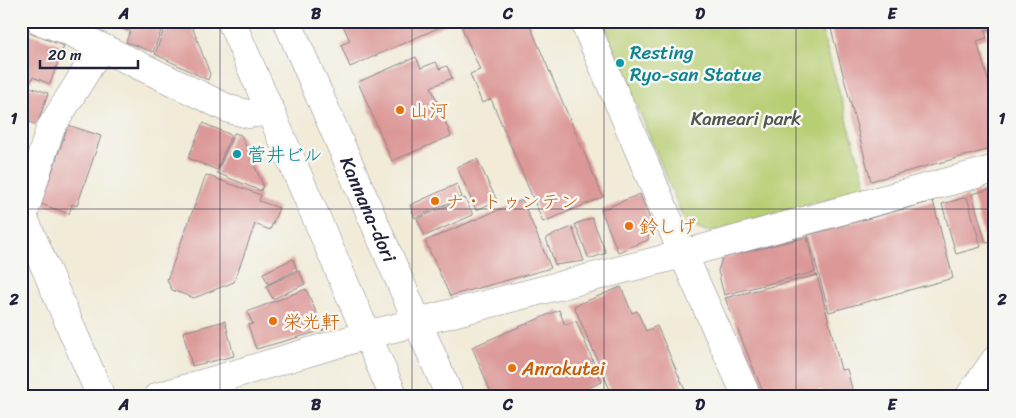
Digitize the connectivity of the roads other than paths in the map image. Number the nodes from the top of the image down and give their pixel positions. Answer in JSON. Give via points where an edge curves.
{"nodes":[{"id":1,"x":41,"y":21,"type":"edge"},
{"id":2,"x":232,"y":21,"type":"edge"},
{"id":3,"x":287,"y":21,"type":"edge"},
{"id":4,"x":584,"y":21,"type":"edge"},
{"id":5,"x":101,"y":47,"type":"junction"},
{"id":6,"x":271,"y":111,"type":"junction"},
{"id":7,"x":995,"y":169,"type":"edge"},
{"id":8,"x":683,"y":254,"type":"junction"},
{"id":9,"x":418,"y":322,"type":"junction"},
{"id":10,"x":367,"y":335,"type":"junction"},
{"id":11,"x":995,"y":360,"type":"edge"},
{"id":12,"x":101,"y":397,"type":"edge"},
{"id":13,"x":157,"y":397,"type":"edge"},
{"id":14,"x":394,"y":397,"type":"edge"},
{"id":15,"x":450,"y":397,"type":"edge"},
{"id":16,"x":748,"y":397,"type":"edge"},
{"id":17,"x":969,"y":397,"type":"edge"}],
"edges":[{"from":1,"to":5,"type":"street"},
{"from":2,"to":6,"type":"street"},
{"from":3,"to":9,"type":"street","name":"Kannana-dori"},
{"from":4,"to":8,"type":"street"},
{"from":5,"to":6,"type":"street","via":[[229,109],[248,114]]},
{"from":5,"to":12,"type":"street","via":[[50,129],[23,216]]},
{"from":6,"to":10,"type":"street"},
{"from":7,"to":8,"type":"street"},
{"from":8,"to":9,"type":"street"},
{"from":8,"to":16,"type":"street"},
{"from":9,"to":10,"type":"street"},
{"from":9,"to":15,"type":"street","name":"Kannana-dori"},
{"from":10,"to":13,"type":"street"},
{"from":10,"to":14,"type":"street"},
{"from":11,"to":17,"type":"street"}]}
